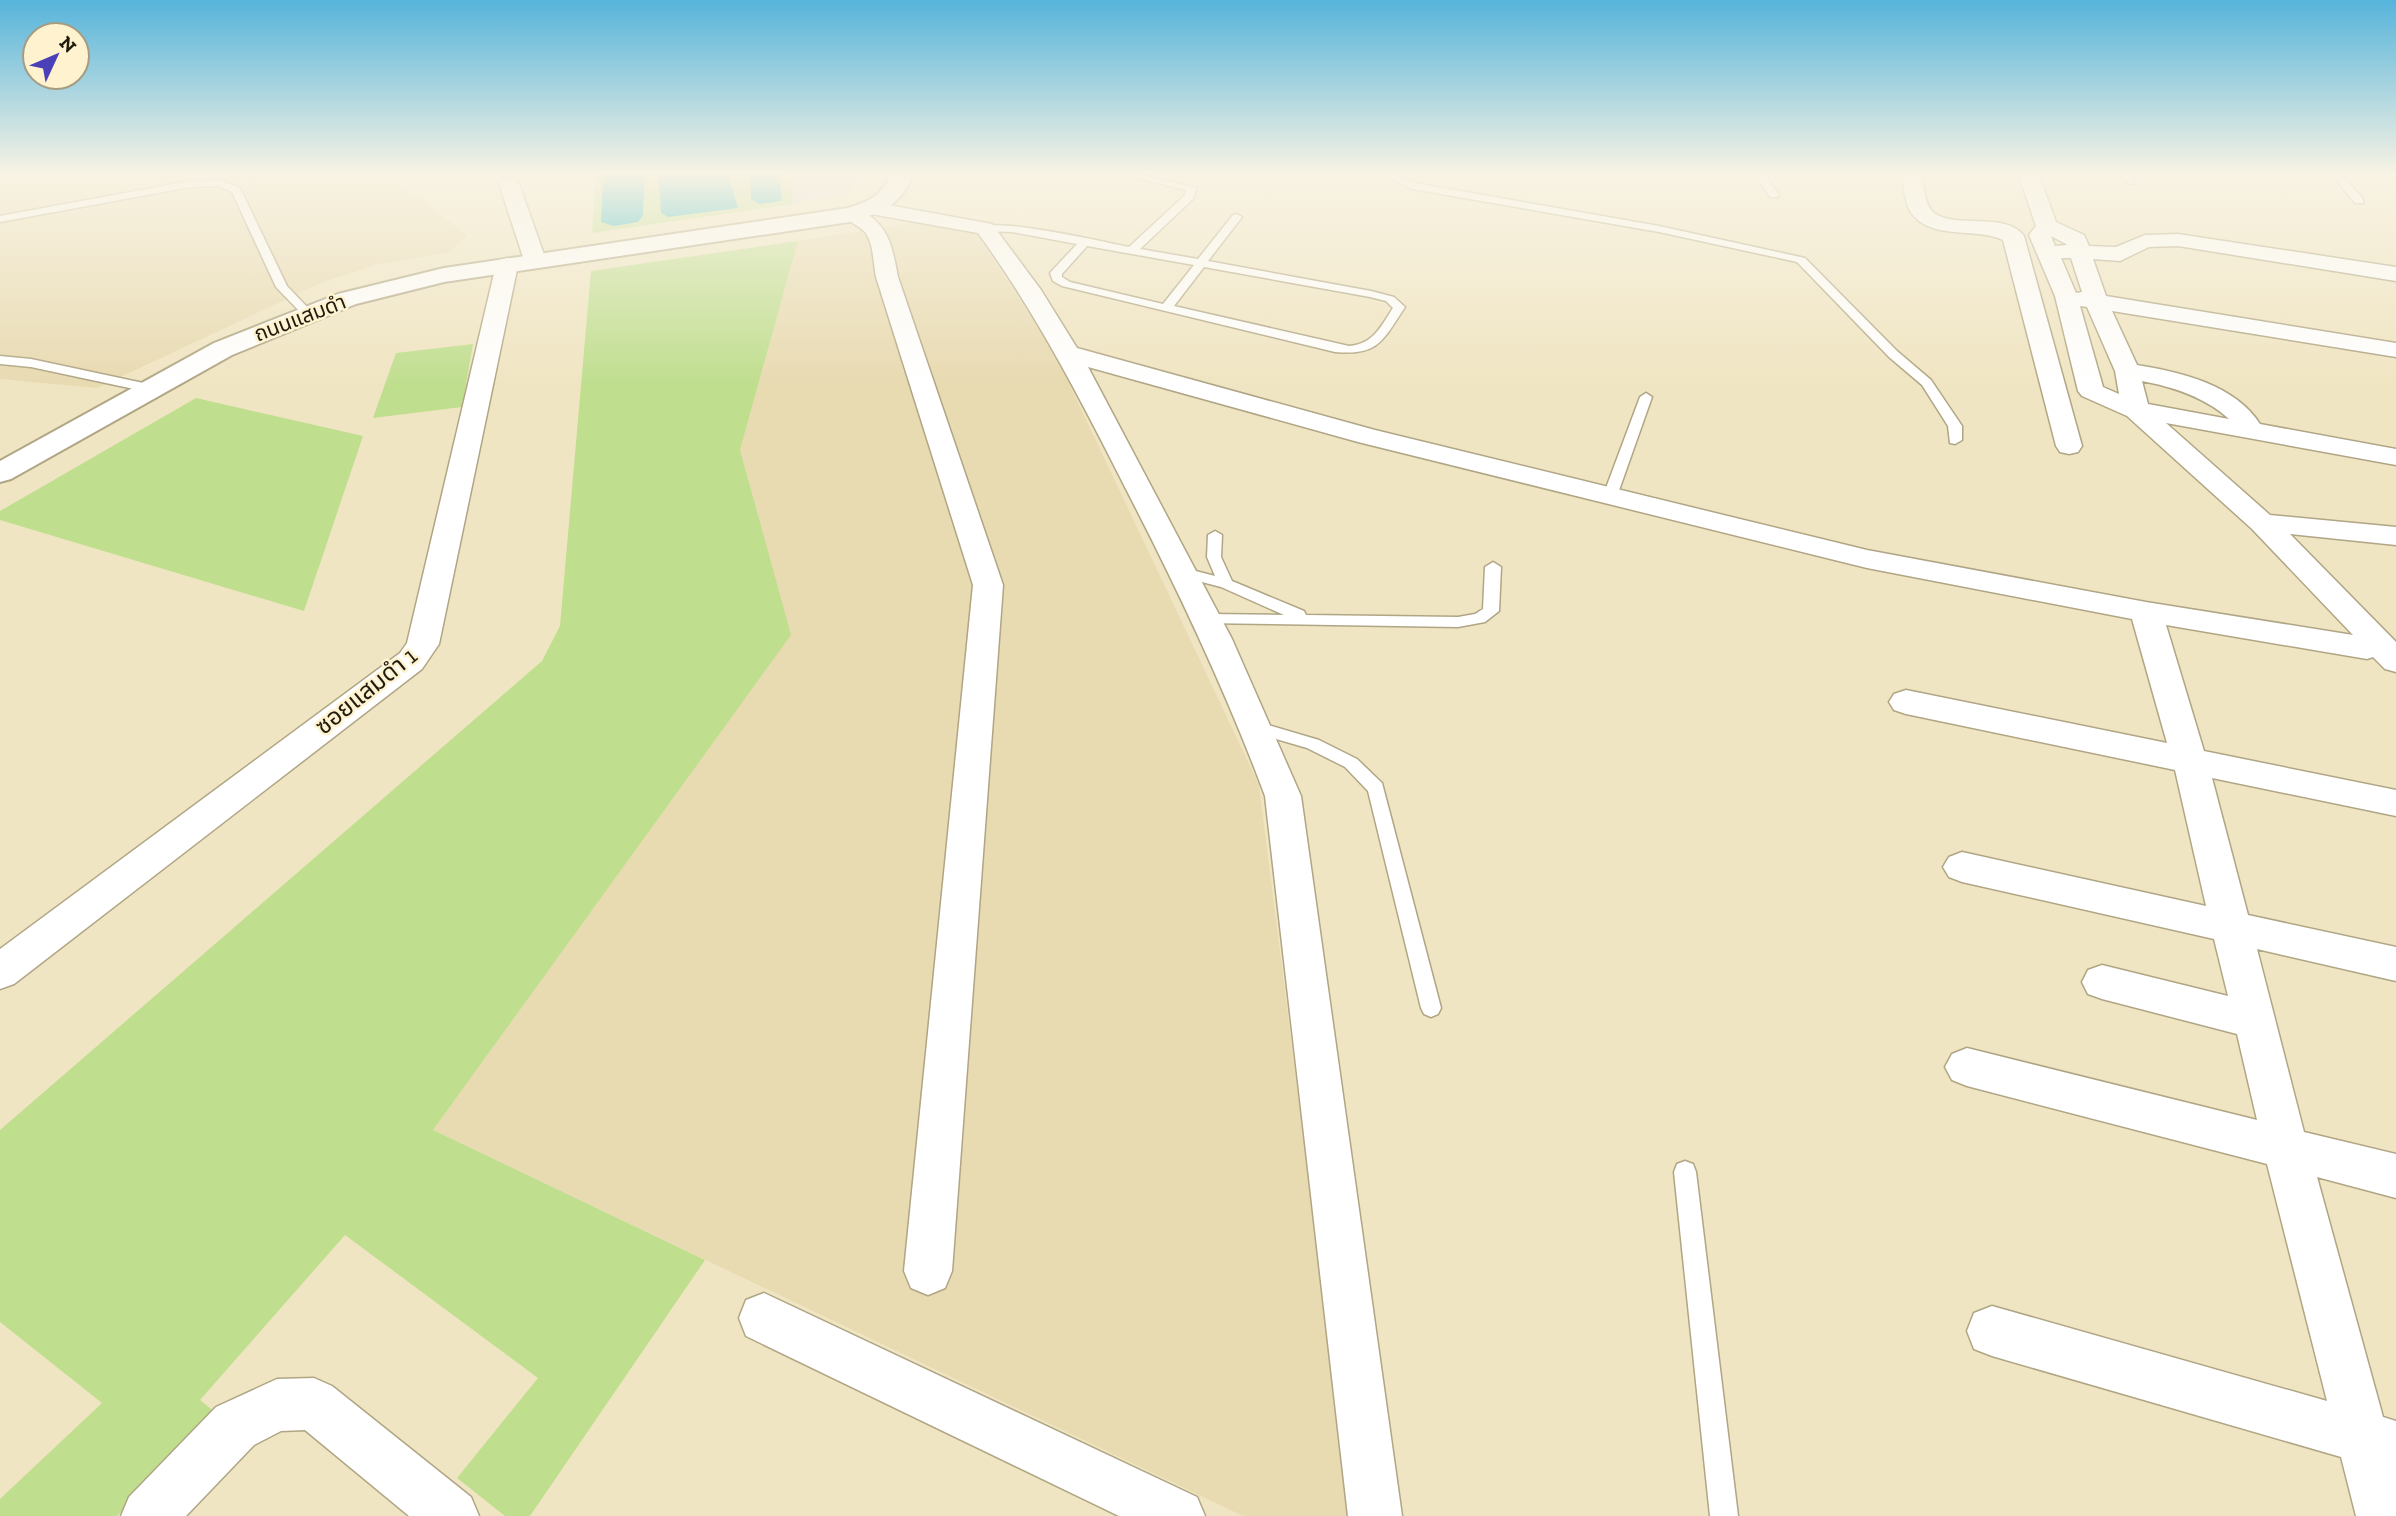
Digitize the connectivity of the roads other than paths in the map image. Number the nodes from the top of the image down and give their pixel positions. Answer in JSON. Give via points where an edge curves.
{"nodes":[{"id":1,"x":261,"y":244,"type":"edge"},
{"id":2,"x":518,"y":244,"type":"edge"},
{"id":3,"x":661,"y":244,"type":"edge"},
{"id":4,"x":880,"y":244,"type":"edge"},
{"id":5,"x":997,"y":244,"type":"edge"},
{"id":6,"x":1083,"y":244,"type":"edge"},
{"id":7,"x":1094,"y":244,"type":"edge"},
{"id":8,"x":1139,"y":244,"type":"edge"},
{"id":9,"x":1215,"y":244,"type":"edge"},
{"id":10,"x":1726,"y":244,"type":"edge"},
{"id":11,"x":2015,"y":244,"type":"edge"},
{"id":12,"x":2044,"y":244,"type":"edge"},
{"id":13,"x":2077,"y":244,"type":"edge"},
{"id":14,"x":2139,"y":244,"type":"edge"},
{"id":15,"x":2202,"y":244,"type":"edge"},
{"id":16,"x":2047,"y":250,"type":"junction"},
{"id":17,"x":1131,"y":251,"type":"junction"},
{"id":18,"x":2081,"y":253,"type":"junction"},
{"id":19,"x":521,"y":263,"type":"junction"},
{"id":20,"x":1200,"y":263,"type":"junction"},
{"id":21,"x":2396,"y":274,"type":"edge"},
{"id":22,"x":2066,"y":296,"type":"junction"},
{"id":23,"x":2096,"y":301,"type":"junction"},
{"id":24,"x":1166,"y":308,"type":"junction"},
{"id":25,"x":307,"y":313,"type":"junction"},
{"id":26,"x":2396,"y":350,"type":"edge"},
{"id":27,"x":1070,"y":354,"type":"junction"},
{"id":28,"x":0,"y":360,"type":"edge"},
{"id":29,"x":2127,"y":371,"type":"junction"},
{"id":30,"x":148,"y":388,"type":"junction"},
{"id":31,"x":1646,"y":397,"type":"dead end"},
{"id":32,"x":2136,"y":410,"type":"junction"},
{"id":33,"x":2252,"y":431,"type":"junction"},
{"id":34,"x":1955,"y":440,"type":"dead end"},
{"id":35,"x":2069,"y":446,"type":"dead end"},
{"id":36,"x":2396,"y":457,"type":"edge"},
{"id":37,"x":0,"y":473,"type":"edge"},
{"id":38,"x":1610,"y":496,"type":"junction"},
{"id":39,"x":2262,"y":523,"type":"junction"},
{"id":40,"x":1215,"y":535,"type":"dead end"},
{"id":41,"x":2396,"y":536,"type":"edge"},
{"id":42,"x":1493,"y":567,"type":"dead end"},
{"id":43,"x":1184,"y":573,"type":"junction"},
{"id":44,"x":1226,"y":584,"type":"junction"},
{"id":45,"x":2146,"y":612,"type":"junction"},
{"id":46,"x":1307,"y":619,"type":"junction"},
{"id":47,"x":1207,"y":620,"type":"junction"},
{"id":48,"x":2367,"y":648,"type":"dead end"},
{"id":49,"x":2396,"y":661,"type":"edge"},
{"id":50,"x":1906,"y":702,"type":"dead end"},
{"id":51,"x":1258,"y":728,"type":"junction"},
{"id":52,"x":2189,"y":760,"type":"junction"},
{"id":53,"x":2396,"y":803,"type":"edge"},
{"id":54,"x":1962,"y":867,"type":"dead end"},
{"id":55,"x":2230,"y":929,"type":"junction"},
{"id":56,"x":2396,"y":964,"type":"edge"},
{"id":57,"x":0,"y":972,"type":"edge"},
{"id":58,"x":2102,"y":982,"type":"dead end"},
{"id":59,"x":1432,"y":1009,"type":"dead end"},
{"id":60,"x":2254,"y":1021,"type":"junction"},
{"id":61,"x":1967,"y":1067,"type":"dead end"},
{"id":62,"x":2286,"y":1148,"type":"junction"},
{"id":63,"x":1685,"y":1172,"type":"dead end"},
{"id":64,"x":2396,"y":1176,"type":"edge"},
{"id":65,"x":928,"y":1271,"type":"dead end"},
{"id":66,"x":764,"y":1318,"type":"dead end"},
{"id":67,"x":1992,"y":1331,"type":"dead end"},
{"id":68,"x":2380,"y":1443,"type":"edge"},
{"id":69,"x":148,"y":1516,"type":"edge"},
{"id":70,"x":452,"y":1516,"type":"edge"},
{"id":71,"x":1178,"y":1516,"type":"edge"},
{"id":72,"x":1376,"y":1516,"type":"edge"},
{"id":73,"x":1724,"y":1516,"type":"edge"},
{"id":74,"x":2383,"y":1516,"type":"edge"}],
"edges":[{"from":1,"to":25,"type":"lane","via":[[282,287]]},
{"from":2,"to":19,"type":"street"},
{"from":3,"to":19,"type":"street","name":"ถนนแสมดำ"},
{"from":4,"to":65,"type":"street","via":[[887,277],[988,585]]},
{"from":5,"to":27,"type":"street"},
{"from":6,"to":24,"type":"lane","via":[[1056,273],[1057,279]]},
{"from":7,"to":17,"type":"lane"},
{"from":8,"to":17,"type":"lane"},
{"from":9,"to":20,"type":"lane"},
{"from":10,"to":34,"type":"lane","via":[[1801,260],[1927,383],[1955,426]]},
{"from":11,"to":35,"type":"street"},
{"from":12,"to":16,"type":"street"},
{"from":13,"to":18,"type":"street"},
{"from":14,"to":18,"type":"street","via":[[2120,254]]},
{"from":15,"to":21,"type":"street"},
{"from":16,"to":18,"type":"street"},
{"from":16,"to":22,"type":"street"},
{"from":17,"to":20,"type":"lane"},
{"from":18,"to":23,"type":"street"},
{"from":19,"to":25,"type":"street","name":"ถนนแสมดำ","via":[[408,282]]},
{"from":19,"to":57,"type":"street","name":"ซอยแสมดำ 1","via":[[423,644],[411,661]]},
{"from":20,"to":24,"type":"lane"},
{"from":20,"to":24,"type":"lane","via":[[1371,294],[1391,299],[1399,307],[1371,348],[1358,351]]},
{"from":22,"to":23,"type":"street"},
{"from":22,"to":32,"type":"street","via":[[2091,391]]},
{"from":23,"to":26,"type":"street"},
{"from":23,"to":29,"type":"street"},
{"from":25,"to":30,"type":"street","name":"ถนนแสมดำ","via":[[223,348]]},
{"from":27,"to":38,"type":"street","via":[[1367,436]]},
{"from":27,"to":43,"type":"street"},
{"from":28,"to":30,"type":"lane"},
{"from":29,"to":32,"type":"street"},
{"from":29,"to":33,"type":"street","via":[[2194,387],[2238,412]]},
{"from":30,"to":37,"type":"street","name":"ถนนแสมดำ"},
{"from":31,"to":38,"type":"lane"},
{"from":32,"to":33,"type":"street"},
{"from":32,"to":39,"type":"street"},
{"from":33,"to":36,"type":"street"},
{"from":38,"to":45,"type":"street","via":[[1867,559]]},
{"from":39,"to":41,"type":"street"},
{"from":39,"to":49,"type":"street"},
{"from":40,"to":44,"type":"lane","via":[[1214,557]]},
{"from":42,"to":46,"type":"lane","via":[[1491,611],[1479,618],[1458,622]]},
{"from":43,"to":44,"type":"lane"},
{"from":43,"to":47,"type":"street"},
{"from":44,"to":46,"type":"lane"},
{"from":45,"to":48,"type":"street"},
{"from":45,"to":52,"type":"street"},
{"from":46,"to":47,"type":"lane"},
{"from":47,"to":51,"type":"street"},
{"from":50,"to":52,"type":"street"},
{"from":51,"to":59,"type":"lane","via":[[1313,744],[1351,764],[1376,788]]},
{"from":51,"to":72,"type":"street","via":[[1283,796]]},
{"from":52,"to":53,"type":"street"},
{"from":52,"to":55,"type":"street"},
{"from":54,"to":55,"type":"street"},
{"from":55,"to":56,"type":"street"},
{"from":55,"to":60,"type":"street"},
{"from":58,"to":60,"type":"street"},
{"from":60,"to":62,"type":"street"},
{"from":61,"to":62,"type":"street"},
{"from":62,"to":64,"type":"street"},
{"from":62,"to":68,"type":"street"},
{"from":63,"to":73,"type":"lane"},
{"from":66,"to":71,"type":"street"},
{"from":67,"to":68,"type":"street"},
{"from":68,"to":74,"type":"street"},
{"from":69,"to":70,"type":"street","via":[[235,1426],[277,1405],[314,1404]]}]}
